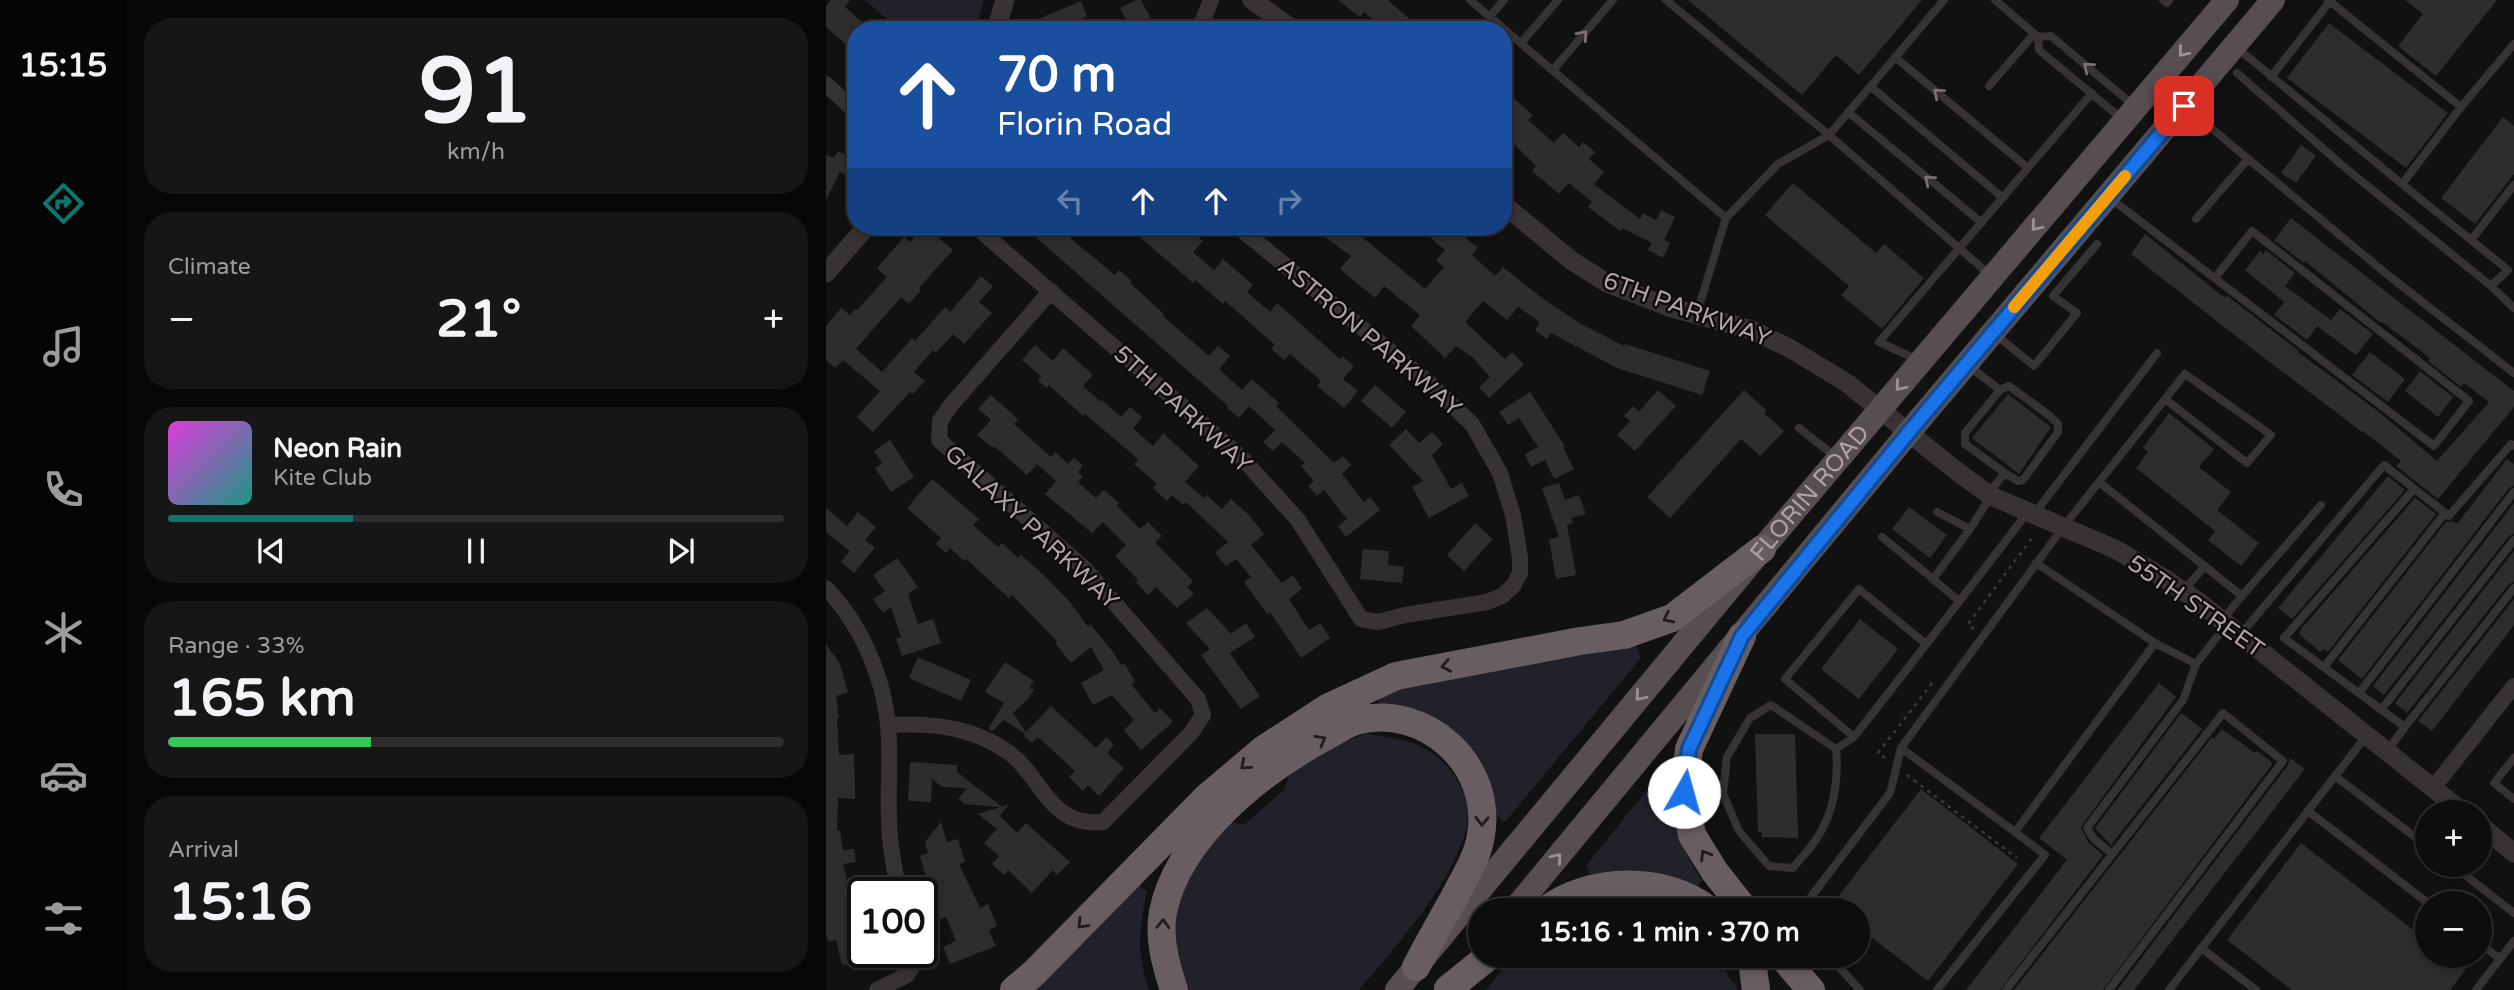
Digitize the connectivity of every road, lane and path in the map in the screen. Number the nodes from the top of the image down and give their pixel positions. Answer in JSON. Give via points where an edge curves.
{"nodes":[{"id":1,"x":1005,"y":0,"type":"edge"},
{"id":2,"x":1211,"y":0,"type":"edge"},
{"id":3,"x":1252,"y":0,"type":"edge"},
{"id":4,"x":1470,"y":0,"type":"edge"},
{"id":5,"x":1504,"y":0,"type":"edge"},
{"id":6,"x":1558,"y":0,"type":"edge"},
{"id":7,"x":1613,"y":0,"type":"edge"},
{"id":8,"x":1666,"y":0,"type":"edge"},
{"id":9,"x":1944,"y":0,"type":"edge"},
{"id":10,"x":1995,"y":0,"type":"edge"},
{"id":11,"x":2163,"y":0,"type":"edge"},
{"id":12,"x":2169,"y":0,"type":"edge"},
{"id":13,"x":2227,"y":0,"type":"edge"},
{"id":14,"x":2273,"y":0,"type":"edge"},
{"id":15,"x":2330,"y":1,"type":"edge"},
{"id":16,"x":1490,"y":16,"type":"junction"},
{"id":17,"x":999,"y":21,"type":"edge"},
{"id":18,"x":1203,"y":21,"type":"edge"},
{"id":19,"x":1281,"y":21,"type":"edge"},
{"id":20,"x":1496,"y":21,"type":"edge"},
{"id":21,"x":1512,"y":35,"type":"edge"},
{"id":22,"x":2036,"y":35,"type":"junction"},
{"id":23,"x":1521,"y":43,"type":"junction"},
{"id":24,"x":2514,"y":44,"type":"edge"},
{"id":25,"x":2234,"y":46,"type":"junction"},
{"id":26,"x":1895,"y":57,"type":"junction"},
{"id":27,"x":1553,"y":71,"type":"junction"},
{"id":28,"x":2237,"y":73,"type":"dead end"},
{"id":29,"x":2271,"y":76,"type":"junction"},
{"id":30,"x":826,"y":84,"type":"edge"},
{"id":31,"x":1870,"y":86,"type":"junction"},
{"id":32,"x":1989,"y":86,"type":"dead end"},
{"id":33,"x":2092,"y":93,"type":"junction"},
{"id":34,"x":847,"y":104,"type":"edge"},
{"id":35,"x":2184,"y":106,"type":"junction"},
{"id":36,"x":2461,"y":107,"type":"junction"},
{"id":37,"x":1848,"y":112,"type":"junction"},
{"id":38,"x":2130,"y":114,"type":"junction"},
{"id":39,"x":1829,"y":135,"type":"junction"},
{"id":40,"x":2248,"y":159,"type":"junction"},
{"id":41,"x":2028,"y":168,"type":"junction"},
{"id":42,"x":2402,"y":184,"type":"junction"},
{"id":43,"x":2514,"y":185,"type":"edge"},
{"id":44,"x":2108,"y":196,"type":"junction"},
{"id":45,"x":2003,"y":198,"type":"junction"},
{"id":46,"x":1512,"y":211,"type":"edge"},
{"id":47,"x":1726,"y":218,"type":"junction"},
{"id":48,"x":2196,"y":219,"type":"dead end"},
{"id":49,"x":1982,"y":223,"type":"junction"},
{"id":50,"x":859,"y":235,"type":"edge"},
{"id":51,"x":986,"y":235,"type":"edge"},
{"id":52,"x":1248,"y":235,"type":"edge"},
{"id":53,"x":2471,"y":240,"type":"junction"},
{"id":54,"x":2097,"y":244,"type":"dead end"},
{"id":55,"x":1960,"y":249,"type":"junction"},
{"id":56,"x":2514,"y":262,"type":"edge"},
{"id":57,"x":2508,"y":270,"type":"junction"},
{"id":58,"x":826,"y":273,"type":"edge"},
{"id":59,"x":1992,"y":277,"type":"junction"},
{"id":60,"x":2215,"y":278,"type":"junction"},
{"id":61,"x":2491,"y":286,"type":"junction"},
{"id":62,"x":2044,"y":289,"type":"junction"},
{"id":63,"x":1051,"y":291,"type":"junction"},
{"id":64,"x":2514,"y":308,"type":"edge"},
{"id":65,"x":1697,"y":313,"type":"junction"},
{"id":66,"x":1993,"y":332,"type":"junction"},
{"id":67,"x":2157,"y":353,"type":"dead end"},
{"id":68,"x":1921,"y":361,"type":"junction"},
{"id":69,"x":1966,"y":364,"type":"junction"},
{"id":70,"x":2514,"y":373,"type":"edge"},
{"id":71,"x":2000,"y":390,"type":"junction"},
{"id":72,"x":2165,"y":399,"type":"junction"},
{"id":73,"x":1881,"y":409,"type":"junction"},
{"id":74,"x":1800,"y":428,"type":"dead end"},
{"id":75,"x":1909,"y":432,"type":"junction"},
{"id":76,"x":2514,"y":446,"type":"edge"},
{"id":77,"x":1838,"y":459,"type":"junction"},
{"id":78,"x":2004,"y":473,"type":"junction"},
{"id":79,"x":2099,"y":482,"type":"junction"},
{"id":80,"x":2414,"y":488,"type":"junction"},
{"id":81,"x":2514,"y":492,"type":"edge"},
{"id":82,"x":1990,"y":495,"type":"junction"},
{"id":83,"x":2320,"y":505,"type":"dead end"},
{"id":84,"x":1937,"y":512,"type":"dead end"},
{"id":85,"x":2445,"y":513,"type":"junction"},
{"id":86,"x":2030,"y":514,"type":"junction"},
{"id":87,"x":2064,"y":526,"type":"junction"},
{"id":88,"x":1970,"y":529,"type":"junction"},
{"id":89,"x":1881,"y":537,"type":"dead end"},
{"id":90,"x":2032,"y":538,"type":"dead end"},
{"id":91,"x":2514,"y":540,"type":"edge"},
{"id":92,"x":1762,"y":549,"type":"junction"},
{"id":93,"x":2036,"y":564,"type":"junction"},
{"id":94,"x":2205,"y":566,"type":"junction"},
{"id":95,"x":1933,"y":579,"type":"junction"},
{"id":96,"x":826,"y":587,"type":"edge"},
{"id":97,"x":2514,"y":588,"type":"edge"},
{"id":98,"x":2183,"y":591,"type":"junction"},
{"id":99,"x":2242,"y":596,"type":"junction"},
{"id":100,"x":1959,"y":600,"type":"junction"},
{"id":101,"x":1361,"y":619,"type":"joint"},
{"id":102,"x":2230,"y":626,"type":"junction"},
{"id":103,"x":1976,"y":630,"type":"dead end"},
{"id":104,"x":1742,"y":636,"type":"junction"},
{"id":105,"x":2155,"y":643,"type":"junction"},
{"id":106,"x":1926,"y":644,"type":"junction"},
{"id":107,"x":2196,"y":664,"type":"junction"},
{"id":108,"x":2324,"y":667,"type":"junction"},
{"id":109,"x":1937,"y":677,"type":"dead end"},
{"id":110,"x":2359,"y":693,"type":"junction"},
{"id":111,"x":2511,"y":695,"type":"edge"},
{"id":112,"x":2382,"y":710,"type":"junction"},
{"id":113,"x":888,"y":725,"type":"junction"},
{"id":114,"x":2405,"y":727,"type":"junction"},
{"id":115,"x":2367,"y":735,"type":"junction"},
{"id":116,"x":1854,"y":737,"type":"junction"},
{"id":117,"x":1901,"y":748,"type":"junction"},
{"id":118,"x":1836,"y":749,"type":"junction"},
{"id":119,"x":2387,"y":751,"type":"junction"},
{"id":120,"x":2514,"y":758,"type":"edge"},
{"id":121,"x":1896,"y":767,"type":"junction"},
{"id":122,"x":2335,"y":776,"type":"junction"},
{"id":123,"x":2433,"y":788,"type":"junction"},
{"id":124,"x":2514,"y":799,"type":"edge"},
{"id":125,"x":2448,"y":800,"type":"edge"},
{"id":126,"x":2308,"y":811,"type":"junction"},
{"id":127,"x":2015,"y":832,"type":"junction"},
{"id":128,"x":2492,"y":833,"type":"edge"},
{"id":129,"x":2415,"y":837,"type":"edge"},
{"id":130,"x":2512,"y":847,"type":"edge"},
{"id":131,"x":2112,"y":854,"type":"junction"},
{"id":132,"x":2017,"y":858,"type":"dead end"},
{"id":133,"x":896,"y":877,"type":"edge"},
{"id":134,"x":2468,"y":877,"type":"edge"},
{"id":135,"x":2415,"y":893,"type":"edge"},
{"id":136,"x":1524,"y":898,"type":"edge"},
{"id":137,"x":1567,"y":898,"type":"edge"},
{"id":138,"x":1686,"y":898,"type":"edge"},
{"id":139,"x":1736,"y":898,"type":"edge"},
{"id":140,"x":1810,"y":898,"type":"edge"},
{"id":141,"x":2514,"y":913,"type":"edge"},
{"id":142,"x":2514,"y":941,"type":"edge"},
{"id":143,"x":2202,"y":948,"type":"junction"},
{"id":144,"x":2492,"y":953,"type":"edge"},
{"id":145,"x":2500,"y":959,"type":"junction"},
{"id":146,"x":1468,"y":965,"type":"edge"},
{"id":147,"x":1416,"y":967,"type":"junction"},
{"id":148,"x":910,"y":968,"type":"edge"},
{"id":149,"x":1474,"y":968,"type":"edge"},
{"id":150,"x":1753,"y":968,"type":"edge"},
{"id":151,"x":1792,"y":968,"type":"edge"},
{"id":152,"x":1840,"y":968,"type":"edge"},
{"id":153,"x":877,"y":990,"type":"edge"},
{"id":154,"x":1014,"y":990,"type":"edge"},
{"id":155,"x":1174,"y":990,"type":"edge"},
{"id":156,"x":1397,"y":990,"type":"edge"},
{"id":157,"x":1447,"y":990,"type":"edge"},
{"id":158,"x":1756,"y":990,"type":"edge"},
{"id":159,"x":1811,"y":990,"type":"edge"},
{"id":160,"x":1860,"y":990,"type":"edge"},
{"id":161,"x":1937,"y":990,"type":"edge"},
{"id":162,"x":2006,"y":990,"type":"edge"},
{"id":163,"x":2109,"y":990,"type":"edge"},
{"id":164,"x":2168,"y":990,"type":"edge"},
{"id":165,"x":2256,"y":990,"type":"edge"},
{"id":166,"x":2476,"y":990,"type":"edge"}],
"edges":[{"from":1,"to":17,"type":"street"},
{"from":2,"to":18,"type":"street"},
{"from":3,"to":19,"type":"street"},
{"from":4,"to":16,"type":"lane"},
{"from":5,"to":16,"type":"lane"},
{"from":6,"to":23,"type":"lane"},
{"from":27,"to":7,"type":"lane","one_way":true},
{"from":8,"to":39,"type":"lane"},
{"from":9,"to":26,"type":"lane"},
{"from":10,"to":22,"type":"lane"},
{"from":11,"to":12,"type":"lane"},
{"from":13,"to":38,"type":"main road","name":"FLORIN ROAD","one_way":true},
{"from":14,"to":25,"type":"main road","name":"FLORIN ROAD"},
{"from":15,"to":29,"type":"lane"},
{"from":15,"to":36,"type":"lane"},
{"from":16,"to":20,"type":"lane"},
{"from":21,"to":23,"type":"lane"},
{"from":22,"to":32,"type":"lane"},
{"from":22,"to":33,"type":"lane","via":[[2039,50]]},
{"from":38,"to":22,"type":"lane","one_way":true,"via":[[2051,36]]},
{"from":23,"to":27,"type":"lane"},
{"from":24,"to":36,"type":"lane"},
{"from":25,"to":29,"type":"lane"},
{"from":25,"to":35,"type":"main road","name":"FLORIN ROAD"},
{"from":26,"to":31,"type":"lane"},
{"from":41,"to":26,"type":"lane","one_way":true},
{"from":27,"to":47,"type":"lane"},
{"from":28,"to":61,"type":"lane"},
{"from":29,"to":42,"type":"lane"},
{"from":30,"to":34,"type":"street"},
{"from":31,"to":37,"type":"lane"},
{"from":31,"to":45,"type":"lane"},
{"from":33,"to":38,"type":"lane"},
{"from":33,"to":41,"type":"lane"},
{"from":35,"to":40,"type":"lane"},
{"from":35,"to":44,"type":"main road","name":"FLORIN ROAD"},
{"from":36,"to":42,"type":"lane"},
{"from":37,"to":39,"type":"lane"},
{"from":49,"to":37,"type":"lane","one_way":true},
{"from":38,"to":59,"type":"main road","name":"FLORIN ROAD","one_way":true},
{"from":39,"to":47,"type":"lane","via":[[1778,164]]},
{"from":39,"to":55,"type":"lane"},
{"from":40,"to":48,"type":"lane"},
{"from":40,"to":70,"type":"lane"},
{"from":41,"to":45,"type":"lane"},
{"from":42,"to":53,"type":"lane"},
{"from":43,"to":53,"type":"lane"},
{"from":44,"to":60,"type":"lane"},
{"from":44,"to":62,"type":"main road","name":"FLORIN ROAD"},
{"from":45,"to":49,"type":"lane"},
{"from":46,"to":65,"type":"street","name":"6TH PARKWAY","via":[[1598,278],[1649,300]]},
{"from":47,"to":65,"type":"lane"},
{"from":49,"to":55,"type":"lane"},
{"from":50,"to":58,"type":"street"},
{"from":51,"to":63,"type":"street","name":"5TH PARKWAY"},
{"from":52,"to":101,"type":"street","name":"ASTRON PARKWAY","via":[[1428,382],[1472,424],[1500,473],[1513,515],[1520,573],[1502,596],[1378,622]]},
{"from":53,"to":57,"type":"lane"},
{"from":54,"to":62,"type":"lane"},
{"from":55,"to":59,"type":"lane"},
{"from":55,"to":68,"type":"lane","via":[[1879,342]]},
{"from":56,"to":57,"type":"lane"},
{"from":57,"to":61,"type":"lane"},
{"from":59,"to":68,"type":"main road","name":"FLORIN ROAD"},
{"from":60,"to":60,"type":"lane","via":[[2434,446],[2469,401],[2252,231]]},
{"from":61,"to":64,"type":"lane"},
{"from":62,"to":66,"type":"main road","name":"FLORIN ROAD"},
{"from":62,"to":66,"type":"lane","via":[[2077,313],[2034,366]]},
{"from":63,"to":101,"type":"street","name":"5TH PARKWAY","via":[[1241,457],[1298,520]]},
{"from":63,"to":113,"type":"street","name":"GALAXY PARKWAY","via":[[951,405],[940,421],[939,440],[1085,569],[1198,699],[1203,715],[1191,733],[1103,822],[1088,823],[1052,805],[1027,770],[995,744],[947,726]]},
{"from":65,"to":73,"type":"street","name":"6TH PARKWAY","via":[[1752,330],[1791,349]]},
{"from":66,"to":69,"type":"main road","name":"FLORIN ROAD"},
{"from":67,"to":86,"type":"lane"},
{"from":68,"to":73,"type":"main road","name":"FLORIN ROAD","one_way":true},
{"from":69,"to":71,"type":"lane"},
{"from":69,"to":75,"type":"main road","name":"FLORIN ROAD"},
{"from":71,"to":78,"type":"lane","via":[[1965,433],[1965,444]]},
{"from":71,"to":78,"type":"lane","via":[[2010,386],[2058,424],[2058,432],[2023,480]]},
{"from":72,"to":72,"type":"lane","via":[[2247,463],[2271,435],[2185,374]]},
{"from":72,"to":79,"type":"lane"},
{"from":73,"to":75,"type":"street","name":"6TH PARKWAY"},
{"from":73,"to":77,"type":"main road","name":"FLORIN ROAD"},
{"from":74,"to":77,"type":"lane"},
{"from":75,"to":82,"type":"street","name":"55TH STREET"},
{"from":75,"to":104,"type":"main road","name":"FLORIN ROAD"},
{"from":76,"to":85,"type":"lane","via":[[2511,444],[2449,516]]},
{"from":77,"to":92,"type":"main road","name":"FLORIN ROAD"},
{"from":78,"to":82,"type":"lane"},
{"from":79,"to":87,"type":"lane"},
{"from":79,"to":94,"type":"lane"},
{"from":80,"to":85,"type":"lane"},
{"from":80,"to":102,"type":"lane","via":[[2385,466]]},
{"from":80,"to":108,"type":"lane","via":[[2284,638]]},
{"from":81,"to":110,"type":"lane"},
{"from":82,"to":86,"type":"street","name":"55TH STREET"},
{"from":82,"to":88,"type":"lane"},
{"from":83,"to":99,"type":"lane"},
{"from":84,"to":88,"type":"lane"},
{"from":85,"to":108,"type":"lane"},
{"from":86,"to":87,"type":"street","name":"55TH STREET"},
{"from":86,"to":100,"type":"lane"},
{"from":87,"to":93,"type":"lane"},
{"from":87,"to":98,"type":"street","name":"55TH STREET","via":[[2117,550]]},
{"from":88,"to":95,"type":"lane"},
{"from":89,"to":95,"type":"lane"},
{"from":90,"to":103,"type":"path","via":[[1968,624]]},
{"from":91,"to":112,"type":"lane"},
{"from":92,"to":147,"type":"main road","name":"FLORIN ROAD","one_way":true},
{"from":92,"to":154,"type":"highway","one_way":true,"via":[[1672,618],[1624,635],[1396,676],[1327,708],[1264,749],[1206,798]]},
{"from":93,"to":105,"type":"lane"},
{"from":93,"to":117,"type":"lane"},
{"from":94,"to":98,"type":"lane"},
{"from":94,"to":99,"type":"lane"},
{"from":95,"to":100,"type":"lane"},
{"from":96,"to":113,"type":"street","via":[[846,611],[866,648],[881,685]]},
{"from":97,"to":114,"type":"lane"},
{"from":98,"to":102,"type":"street","name":"55TH STREET"},
{"from":99,"to":102,"type":"lane"},
{"from":100,"to":106,"type":"lane"},
{"from":102,"to":107,"type":"lane"},
{"from":102,"to":115,"type":"street","name":"55TH STREET"},
{"from":136,"to":104,"type":"main road","name":"FLORIN ROAD","one_way":true},
{"from":139,"to":104,"type":"highway","one_way":true,"via":[[1692,835],[1684,792],[1689,749]]},
{"from":105,"to":107,"type":"lane"},
{"from":105,"to":127,"type":"lane"},
{"from":106,"to":116,"type":"lane"},
{"from":106,"to":116,"type":"lane","via":[[1859,589],[1785,679]]},
{"from":107,"to":131,"type":"lane","via":[[2183,700],[2087,828]]},
{"from":108,"to":110,"type":"lane"},
{"from":109,"to":121,"type":"path","via":[[1878,753]]},
{"from":110,"to":112,"type":"lane"},
{"from":111,"to":123,"type":"street"},
{"from":112,"to":114,"type":"lane"},
{"from":113,"to":133,"type":"street","via":[[889,821]]},
{"from":114,"to":119,"type":"lane"},
{"from":115,"to":119,"type":"street","name":"55TH STREET"},
{"from":115,"to":122,"type":"lane"},
{"from":116,"to":118,"type":"lane"},
{"from":117,"to":121,"type":"lane"},
{"from":117,"to":127,"type":"lane"},
{"from":118,"to":118,"type":"lane","via":[[1771,705],[1750,719],[1727,757],[1723,794],[1739,831],[1769,866],[1793,868],[1818,837],[1831,805],[1838,769]]},
{"from":119,"to":123,"type":"street","name":"55TH STREET"},
{"from":120,"to":124,"type":"lane","via":[[2494,783]]},
{"from":121,"to":132,"type":"path"},
{"from":121,"to":140,"type":"lane","via":[[1890,793]]},
{"from":122,"to":126,"type":"lane"},
{"from":122,"to":129,"type":"lane"},
{"from":123,"to":125,"type":"street","name":"55TH STREET"},
{"from":126,"to":135,"type":"lane"},
{"from":126,"to":143,"type":"lane"},
{"from":127,"to":161,"type":"lane","via":[[2045,855]]},
{"from":128,"to":130,"type":"street"},
{"from":131,"to":162,"type":"lane"},
{"from":131,"to":163,"type":"lane","via":[[2223,713],[2283,761]]},
{"from":134,"to":141,"type":"lane"},
{"from":137,"to":138,"type":"highway","via":[[1589,888],[1631,883],[1670,890]]},
{"from":142,"to":145,"type":"lane"},
{"from":143,"to":164,"type":"lane"},
{"from":143,"to":165,"type":"lane"},
{"from":144,"to":145,"type":"lane"},
{"from":145,"to":166,"type":"lane"},
{"from":146,"to":157,"type":"main road"},
{"from":155,"to":147,"type":"highway","one_way":true,"via":[[1163,953],[1163,914],[1174,877],[1194,844],[1241,795],[1295,753],[1355,721],[1388,717],[1421,725],[1450,743],[1471,769],[1482,801],[1481,835],[1470,867]]},
{"from":147,"to":156,"type":"main road","name":"FLORIN ROAD"},
{"from":148,"to":153,"type":"street","via":[[907,975]]},
{"from":149,"to":157,"type":"highway"},
{"from":150,"to":158,"type":"highway"},
{"from":151,"to":159,"type":"highway"},
{"from":152,"to":160,"type":"lane"}]}
